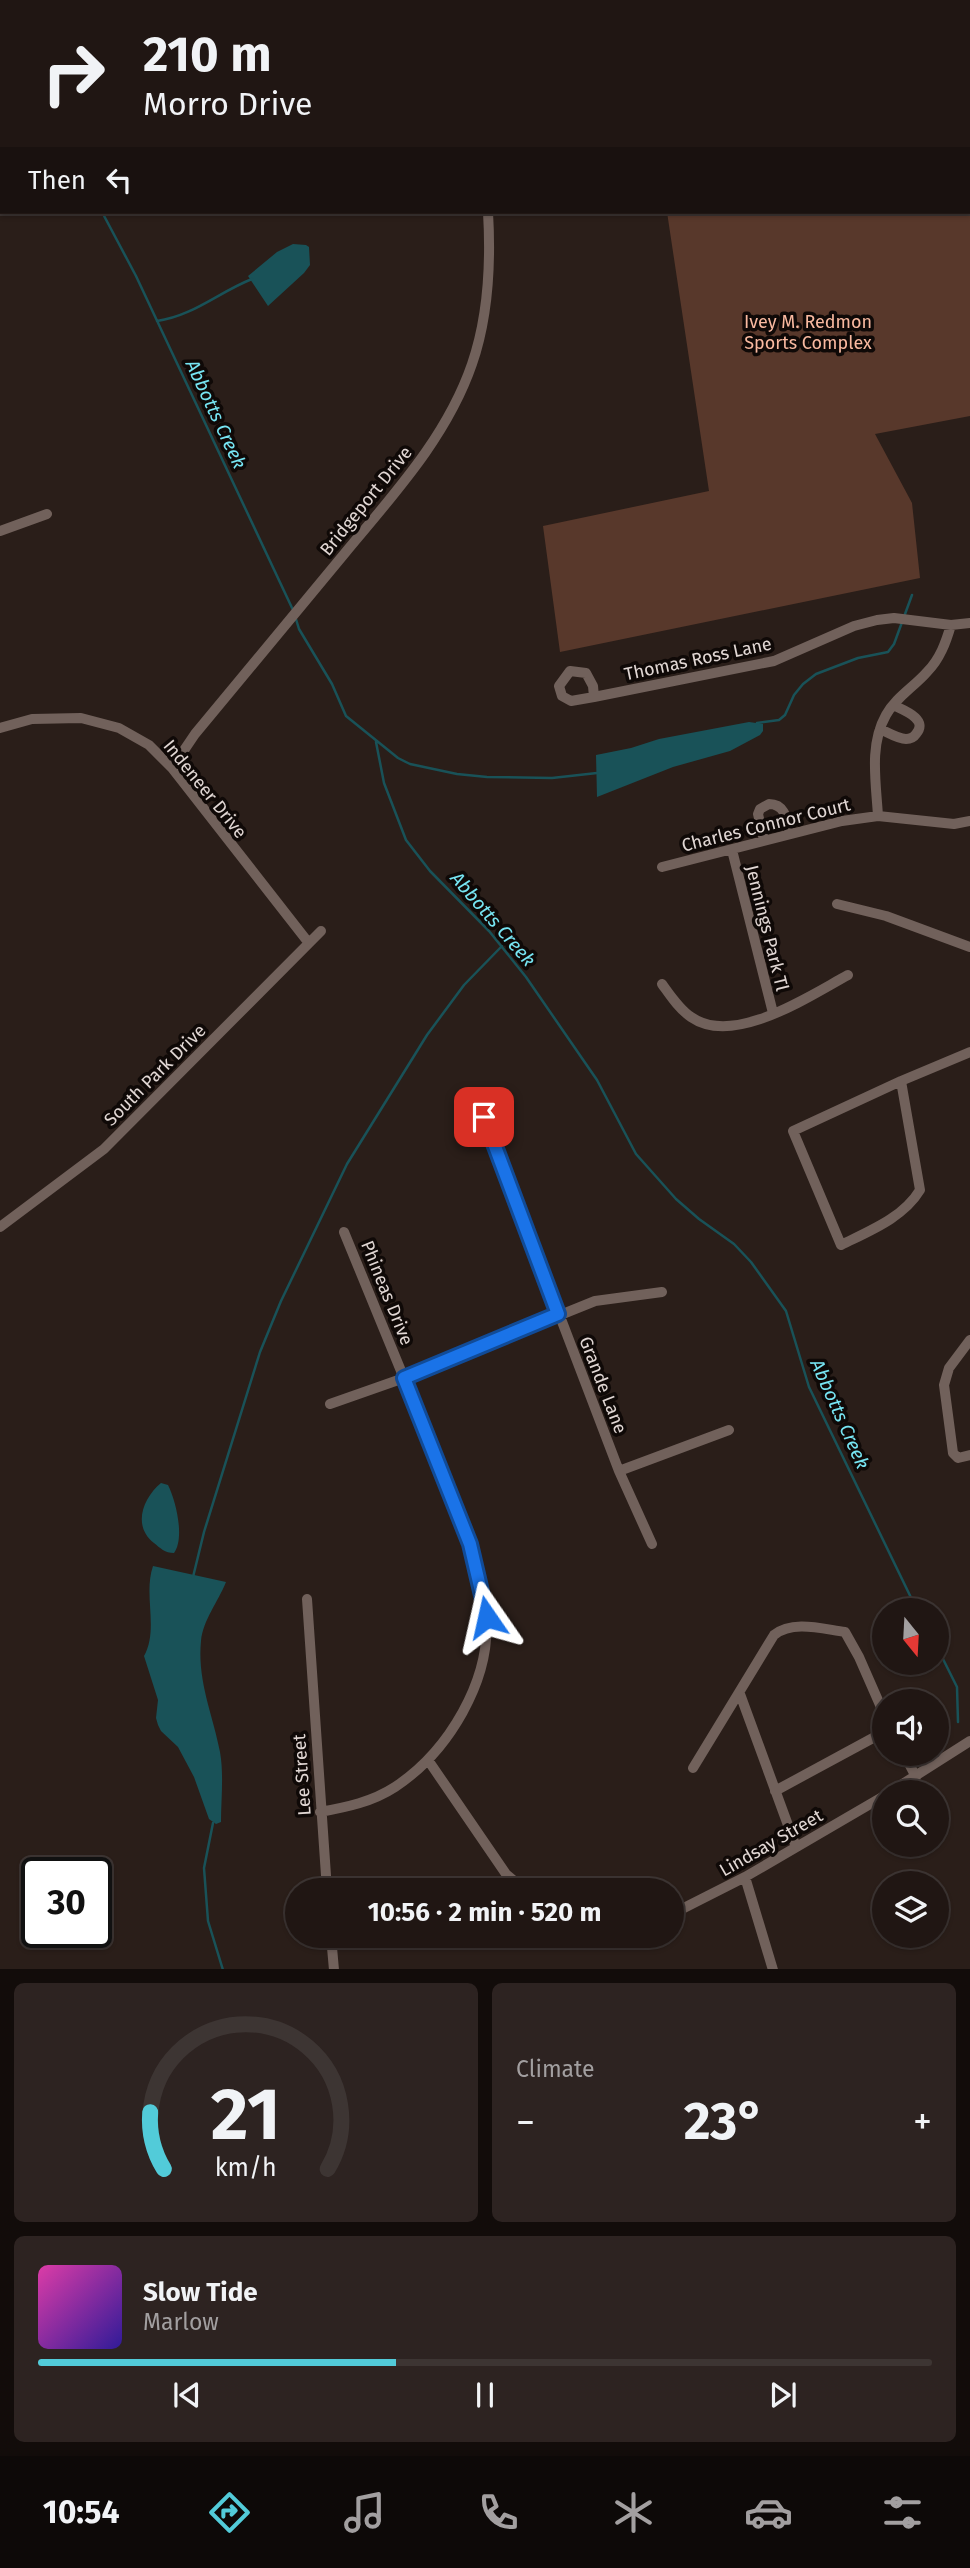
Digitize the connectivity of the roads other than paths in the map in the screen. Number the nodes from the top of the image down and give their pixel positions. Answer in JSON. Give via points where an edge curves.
{"nodes":[{"id":1,"x":488,"y":214,"type":"edge"},
{"id":2,"x":47,"y":514,"type":"dead end"},
{"id":3,"x":0,"y":531,"type":"edge"},
{"id":4,"x":970,"y":623,"type":"edge"},
{"id":5,"x":951,"y":625,"type":"junction"},
{"id":6,"x":594,"y":697,"type":"dead end"},
{"id":7,"x":893,"y":705,"type":"junction"},
{"id":8,"x":0,"y":728,"type":"edge"},
{"id":9,"x":880,"y":729,"type":"junction"},
{"id":10,"x":172,"y":768,"type":"junction"},
{"id":11,"x":878,"y":816,"type":"junction"},
{"id":12,"x":970,"y":821,"type":"edge"},
{"id":13,"x":790,"y":834,"type":"junction"},
{"id":14,"x":764,"y":840,"type":"junction"},
{"id":15,"x":732,"y":850,"type":"junction"},
{"id":16,"x":662,"y":867,"type":"dead end"},
{"id":17,"x":837,"y":904,"type":"dead end"},
{"id":18,"x":321,"y":931,"type":"dead end"},
{"id":19,"x":308,"y":942,"type":"junction"},
{"id":20,"x":970,"y":947,"type":"edge"},
{"id":21,"x":848,"y":975,"type":"dead end"},
{"id":22,"x":662,"y":984,"type":"dead end"},
{"id":23,"x":773,"y":1013,"type":"junction"},
{"id":24,"x":970,"y":1052,"type":"edge"},
{"id":25,"x":901,"y":1081,"type":"junction"},
{"id":26,"x":484,"y":1117,"type":"dead end"},
{"id":27,"x":0,"y":1227,"type":"edge"},
{"id":28,"x":345,"y":1232,"type":"dead end"},
{"id":29,"x":662,"y":1292,"type":"dead end"},
{"id":30,"x":558,"y":1314,"type":"junction"},
{"id":31,"x":970,"y":1340,"type":"edge"},
{"id":32,"x":404,"y":1378,"type":"junction"},
{"id":33,"x":330,"y":1405,"type":"dead end"},
{"id":34,"x":729,"y":1430,"type":"dead end"},
{"id":35,"x":970,"y":1455,"type":"edge"},
{"id":36,"x":619,"y":1471,"type":"junction"},
{"id":37,"x":652,"y":1544,"type":"dead end"},
{"id":38,"x":307,"y":1599,"type":"dead end"},
{"id":39,"x":873,"y":1689,"type":"edge"},
{"id":40,"x":740,"y":1694,"type":"junction"},
{"id":41,"x":872,"y":1738,"type":"edge"},
{"id":42,"x":970,"y":1741,"type":"edge"},
{"id":43,"x":428,"y":1760,"type":"junction"},
{"id":44,"x":910,"y":1766,"type":"edge"},
{"id":45,"x":693,"y":1768,"type":"dead end"},
{"id":46,"x":916,"y":1777,"type":"junction"},
{"id":47,"x":911,"y":1780,"type":"edge"},
{"id":48,"x":775,"y":1791,"type":"junction"},
{"id":49,"x":872,"y":1803,"type":"edge"},
{"id":50,"x":320,"y":1812,"type":"junction"},
{"id":51,"x":796,"y":1847,"type":"junction"},
{"id":52,"x":745,"y":1877,"type":"junction"},
{"id":53,"x":326,"y":1878,"type":"edge"},
{"id":54,"x":511,"y":1878,"type":"edge"},
{"id":55,"x":684,"y":1908,"type":"edge"},
{"id":56,"x":332,"y":1948,"type":"edge"},
{"id":57,"x":334,"y":1969,"type":"edge"},
{"id":58,"x":774,"y":1969,"type":"edge"}],
"edges":[{"from":1,"to":10,"type":"street","name":"Bridgeport Drive","via":[[486,307],[472,364],[448,421]]},
{"from":2,"to":3,"type":"street"},
{"from":4,"to":5,"type":"street","name":"Thomas Ross Lane"},
{"from":5,"to":6,"type":"street","name":"Thomas Ross Lane","via":[[877,620],[774,661]]},
{"from":5,"to":7,"type":"street","via":[[946,645],[928,672]]},
{"from":7,"to":9,"type":"street"},
{"from":7,"to":9,"type":"street","via":[[916,717],[918,732],[906,739]]},
{"from":8,"to":10,"type":"street","name":"Indeneer Drive","via":[[33,719],[81,718],[129,734],[149,745]]},
{"from":9,"to":11,"type":"street","via":[[875,754]]},
{"from":10,"to":19,"type":"street","name":"Indeneer Drive"},
{"from":11,"to":12,"type":"street","name":"Charles Connor Court","via":[[954,824]]},
{"from":11,"to":13,"type":"street","name":"Charles Connor Court"},
{"from":13,"to":14,"type":"street","name":"Charles Connor Court"},
{"from":13,"to":14,"type":"street","via":[[784,810],[769,804],[758,814]]},
{"from":14,"to":15,"type":"street","name":"Charles Connor Court"},
{"from":15,"to":16,"type":"street","name":"Charles Connor Court"},
{"from":15,"to":23,"type":"street","name":"Jennings Park Tl"},
{"from":17,"to":20,"type":"street","via":[[886,916]]},
{"from":18,"to":19,"type":"street","name":"South Park Drive"},
{"from":19,"to":27,"type":"street","name":"South Park Drive","via":[[104,1149]]},
{"from":21,"to":23,"type":"street"},
{"from":22,"to":23,"type":"street","via":[[690,1017],[711,1026],[732,1027]]},
{"from":24,"to":25,"type":"street"},
{"from":25,"to":25,"type":"street","via":[[793,1131],[841,1245],[881,1226],[920,1190]]},
{"from":26,"to":30,"type":"street","name":"Grande Lane"},
{"from":28,"to":32,"type":"street","name":"Phineas Drive"},
{"from":29,"to":30,"type":"street","via":[[594,1301]]},
{"from":30,"to":32,"type":"street"},
{"from":30,"to":36,"type":"street","name":"Grande Lane"},
{"from":31,"to":35,"type":"street","via":[[944,1385],[953,1453],[958,1458]]},
{"from":32,"to":33,"type":"street"},
{"from":32,"to":43,"type":"street","name":"Phineas Drive","via":[[470,1544],[487,1617],[475,1684],[457,1720]]},
{"from":34,"to":36,"type":"street"},
{"from":36,"to":37,"type":"street","name":"Grande Lane"},
{"from":38,"to":50,"type":"street","name":"Lee Street"},
{"from":39,"to":40,"type":"street","via":[[845,1632],[791,1626],[774,1635]]},
{"from":40,"to":45,"type":"street"},
{"from":40,"to":48,"type":"street"},
{"from":41,"to":48,"type":"street"},
{"from":42,"to":46,"type":"street"},
{"from":43,"to":50,"type":"street","name":"Phineas Drive","via":[[374,1798]]},
{"from":43,"to":54,"type":"street"},
{"from":44,"to":46,"type":"street"},
{"from":46,"to":47,"type":"street"},
{"from":48,"to":51,"type":"street"},
{"from":49,"to":51,"type":"street","name":"Lindsay Street"},
{"from":50,"to":53,"type":"street","name":"Lee Street"},
{"from":51,"to":52,"type":"street","name":"Lindsay Street"},
{"from":52,"to":55,"type":"street","name":"Lindsay Street"},
{"from":52,"to":58,"type":"street"},
{"from":56,"to":57,"type":"street"}]}
